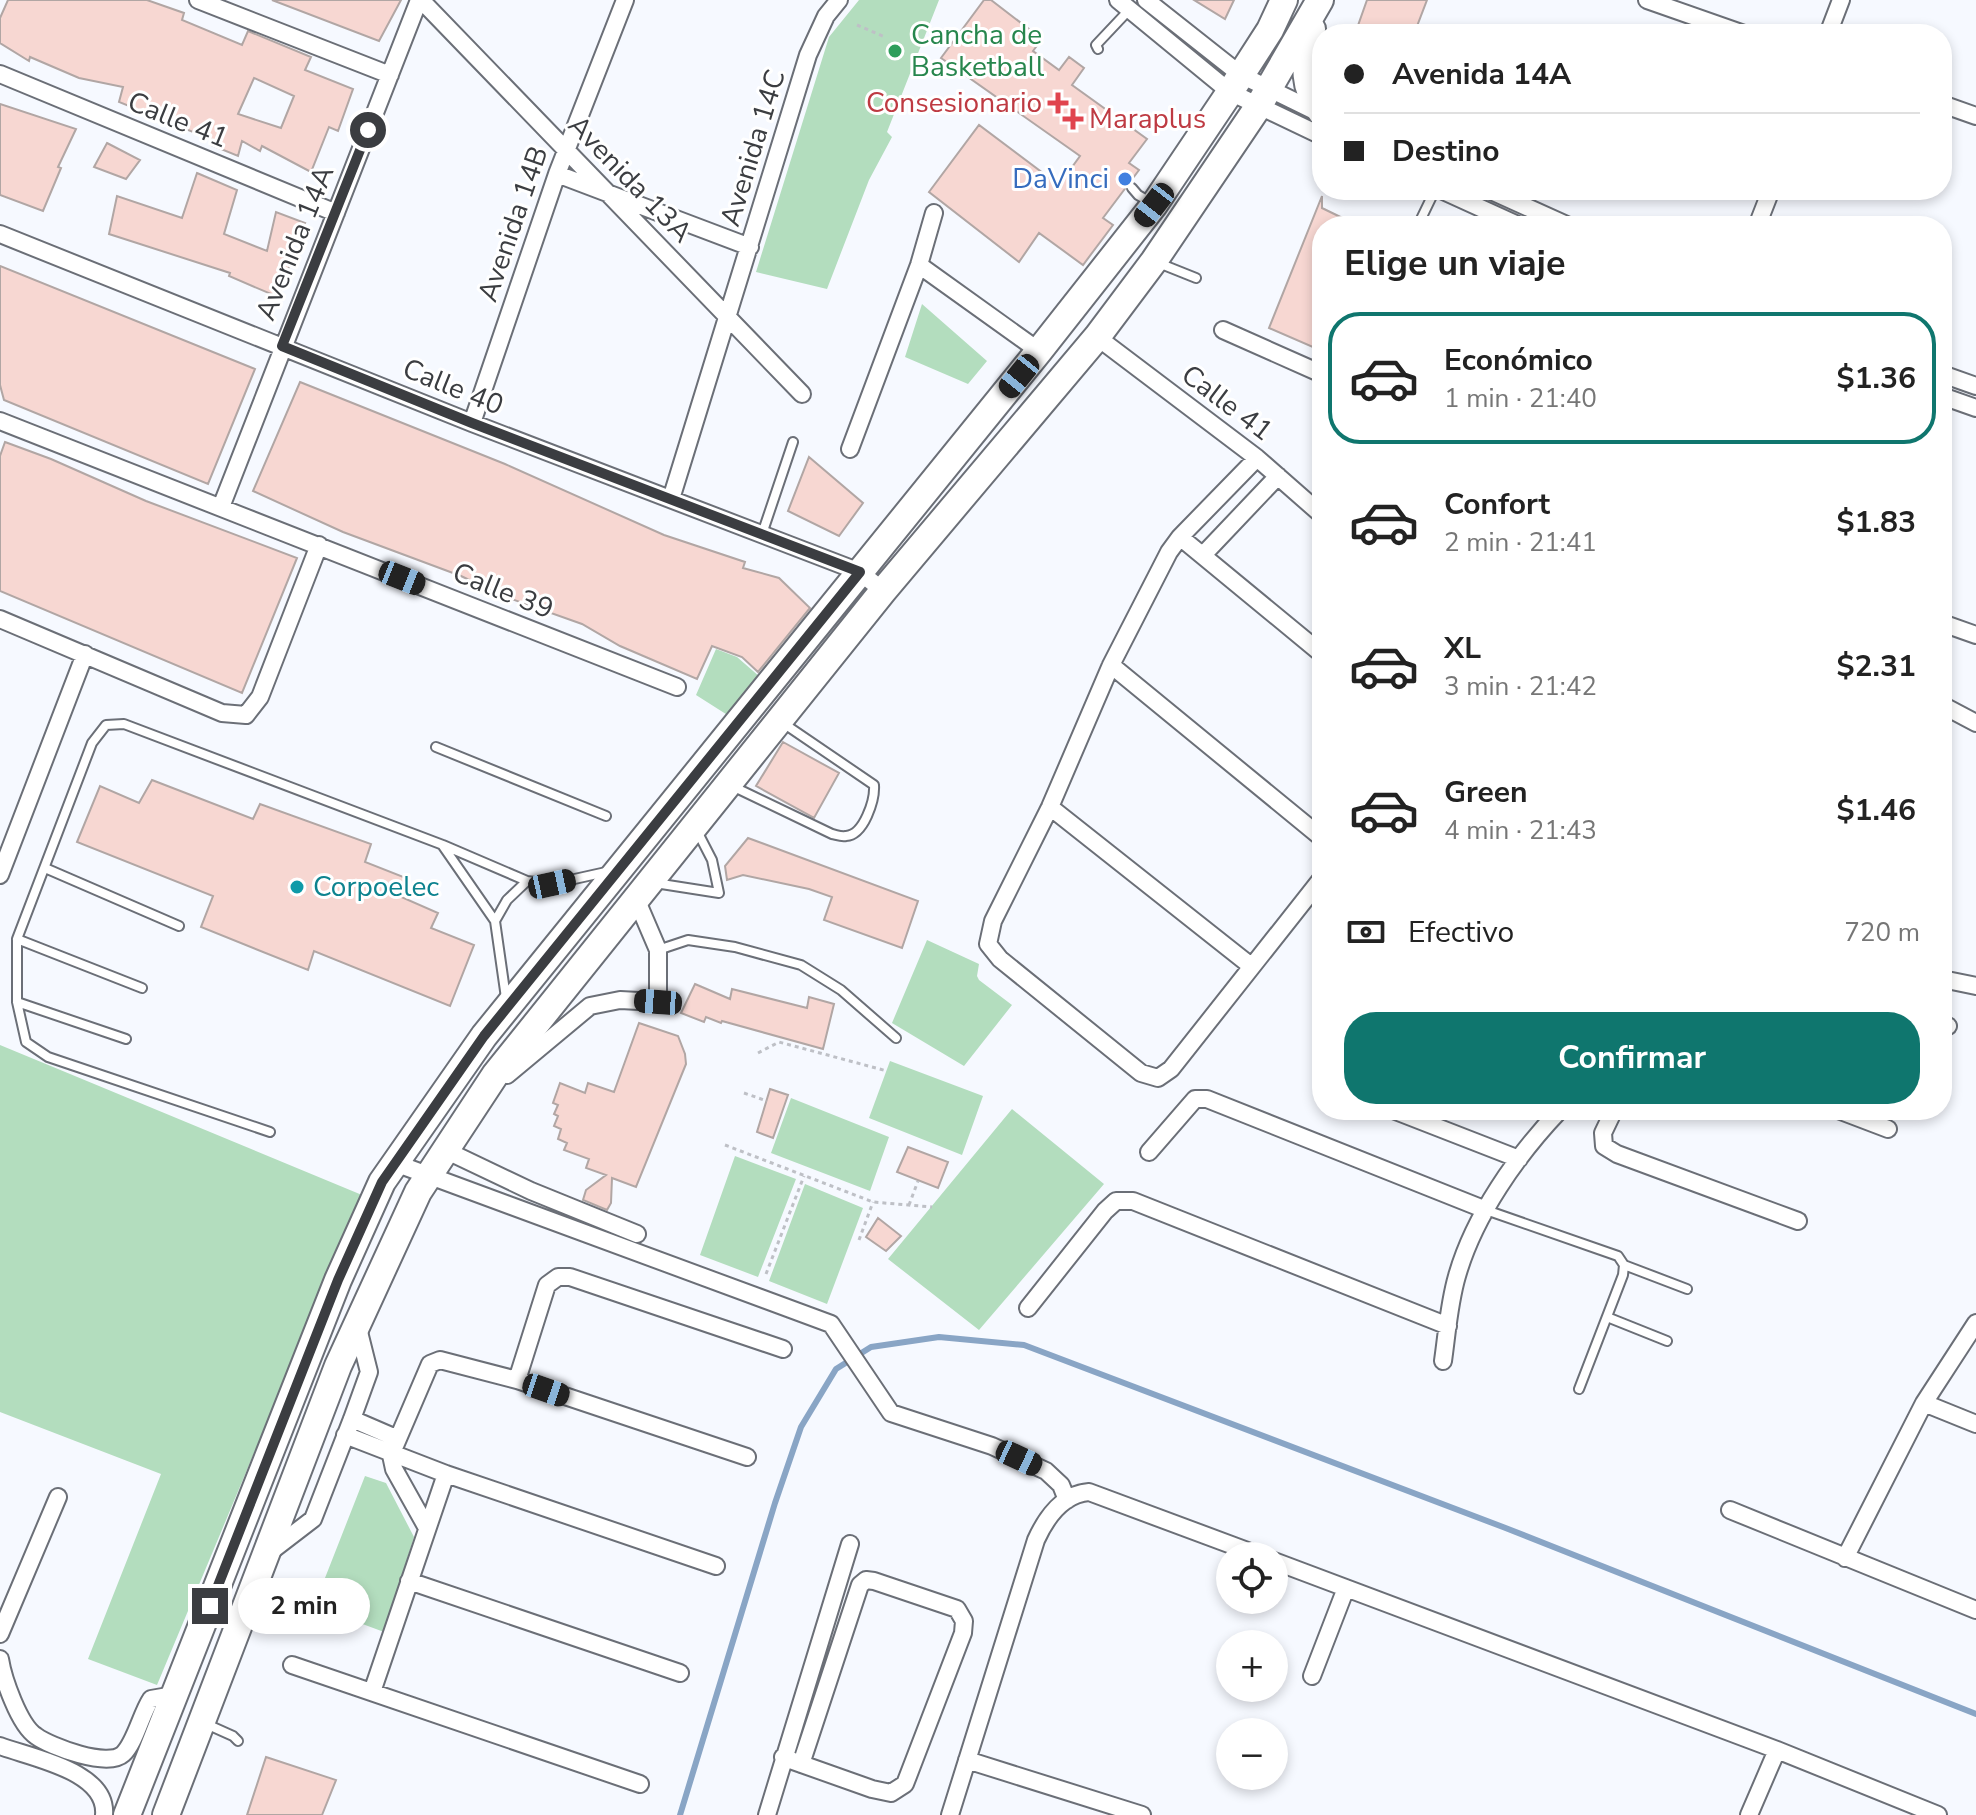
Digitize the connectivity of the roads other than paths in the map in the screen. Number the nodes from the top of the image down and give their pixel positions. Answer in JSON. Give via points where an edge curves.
{"nodes":[{"id":1,"x":198,"y":0,"type":"edge"},
{"id":2,"x":420,"y":0,"type":"edge"},
{"id":3,"x":625,"y":0,"type":"edge"},
{"id":4,"x":839,"y":0,"type":"edge"},
{"id":5,"x":1146,"y":0,"type":"edge"},
{"id":6,"x":1284,"y":0,"type":"edge"},
{"id":7,"x":1647,"y":0,"type":"edge"},
{"id":8,"x":1841,"y":0,"type":"edge"},
{"id":9,"x":1124,"y":5,"type":"edge"},
{"id":10,"x":1318,"y":5,"type":"edge"},
{"id":11,"x":1715,"y":24,"type":"edge"},
{"id":12,"x":1832,"y":24,"type":"edge"},
{"id":13,"x":1312,"y":35,"type":"edge"},
{"id":14,"x":1098,"y":49,"type":"dead end"},
{"id":15,"x":0,"y":74,"type":"edge"},
{"id":16,"x":390,"y":75,"type":"junction"},
{"id":17,"x":1236,"y":83,"type":"junction"},
{"id":18,"x":1312,"y":95,"type":"edge"},
{"id":19,"x":1264,"y":98,"type":"junction"},
{"id":20,"x":1952,"y":108,"type":"edge"},
{"id":21,"x":1312,"y":111,"type":"edge"},
{"id":22,"x":1976,"y":116,"type":"edge"},
{"id":23,"x":1312,"y":129,"type":"edge"},
{"id":24,"x":557,"y":174,"type":"junction"},
{"id":25,"x":1132,"y":188,"type":"dead end"},
{"id":26,"x":1461,"y":200,"type":"edge"},
{"id":27,"x":1511,"y":200,"type":"edge"},
{"id":28,"x":1154,"y":205,"type":"junction"},
{"id":29,"x":336,"y":213,"type":"junction"},
{"id":30,"x":934,"y":213,"type":"dead end"},
{"id":31,"x":1497,"y":216,"type":"edge"},
{"id":32,"x":1547,"y":216,"type":"edge"},
{"id":33,"x":0,"y":234,"type":"edge"},
{"id":34,"x":750,"y":247,"type":"junction"},
{"id":35,"x":1154,"y":261,"type":"junction"},
{"id":36,"x":919,"y":265,"type":"junction"},
{"id":37,"x":1196,"y":278,"type":"dead end"},
{"id":38,"x":1223,"y":330,"type":"dead end"},
{"id":39,"x":1097,"y":337,"type":"junction"},
{"id":40,"x":282,"y":346,"type":"junction"},
{"id":41,"x":1039,"y":351,"type":"junction"},
{"id":42,"x":1312,"y":370,"type":"edge"},
{"id":43,"x":1952,"y":378,"type":"edge"},
{"id":44,"x":1976,"y":386,"type":"edge"},
{"id":45,"x":802,"y":394,"type":"dead end"},
{"id":46,"x":1952,"y":400,"type":"edge"},
{"id":47,"x":1976,"y":408,"type":"edge"},
{"id":48,"x":0,"y":421,"type":"edge"},
{"id":49,"x":472,"y":423,"type":"junction"},
{"id":50,"x":793,"y":442,"type":"dead end"},
{"id":51,"x":850,"y":449,"type":"dead end"},
{"id":52,"x":1257,"y":458,"type":"junction"},
{"id":53,"x":1278,"y":476,"type":"junction"},
{"id":54,"x":671,"y":499,"type":"junction"},
{"id":55,"x":1312,"y":506,"type":"edge"},
{"id":56,"x":221,"y":507,"type":"junction"},
{"id":57,"x":762,"y":534,"type":"junction"},
{"id":58,"x":1180,"y":537,"type":"junction"},
{"id":59,"x":319,"y":545,"type":"junction"},
{"id":60,"x":1203,"y":555,"type":"junction"},
{"id":61,"x":860,"y":572,"type":"junction"},
{"id":62,"x":883,"y":591,"type":"junction"},
{"id":63,"x":0,"y":619,"type":"edge"},
{"id":64,"x":1952,"y":627,"type":"edge"},
{"id":65,"x":1976,"y":635,"type":"edge"},
{"id":66,"x":1312,"y":646,"type":"edge"},
{"id":67,"x":85,"y":654,"type":"junction"},
{"id":68,"x":1111,"y":665,"type":"junction"},
{"id":69,"x":677,"y":687,"type":"dead end"},
{"id":70,"x":1952,"y":710,"type":"edge"},
{"id":71,"x":779,"y":720,"type":"junction"},
{"id":72,"x":1976,"y":723,"type":"edge"},
{"id":73,"x":436,"y":747,"type":"dead end"},
{"id":74,"x":727,"y":784,"type":"junction"},
{"id":75,"x":1050,"y":807,"type":"junction"},
{"id":76,"x":606,"y":816,"type":"dead end"},
{"id":77,"x":695,"y":826,"type":"junction"},
{"id":78,"x":1312,"y":830,"type":"edge"},
{"id":79,"x":443,"y":845,"type":"junction"},
{"id":80,"x":45,"y":868,"type":"junction"},
{"id":81,"x":618,"y":870,"type":"junction"},
{"id":82,"x":0,"y":875,"type":"edge"},
{"id":83,"x":527,"y":881,"type":"junction"},
{"id":84,"x":1312,"y":890,"type":"edge"},
{"id":85,"x":643,"y":892,"type":"junction"},
{"id":86,"x":495,"y":921,"type":"junction"},
{"id":87,"x":179,"y":926,"type":"dead end"},
{"id":88,"x":17,"y":939,"type":"junction"},
{"id":89,"x":658,"y":950,"type":"junction"},
{"id":90,"x":1251,"y":966,"type":"junction"},
{"id":91,"x":1952,"y":981,"type":"edge"},
{"id":92,"x":1976,"y":986,"type":"edge"},
{"id":93,"x":142,"y":988,"type":"dead end"},
{"id":94,"x":17,"y":1002,"type":"junction"},
{"id":95,"x":506,"y":1008,"type":"junction"},
{"id":96,"x":896,"y":1038,"type":"dead end"},
{"id":97,"x":126,"y":1039,"type":"dead end"},
{"id":98,"x":478,"y":1101,"type":"junction"},
{"id":99,"x":1419,"y":1120,"type":"edge"},
{"id":100,"x":1552,"y":1120,"type":"edge"},
{"id":101,"x":1609,"y":1120,"type":"edge"},
{"id":102,"x":1864,"y":1120,"type":"edge"},
{"id":103,"x":1888,"y":1129,"type":"dead end"},
{"id":104,"x":270,"y":1132,"type":"dead end"},
{"id":105,"x":445,"y":1150,"type":"junction"},
{"id":106,"x":1149,"y":1152,"type":"dead end"},
{"id":107,"x":1519,"y":1159,"type":"junction"},
{"id":108,"x":395,"y":1163,"type":"junction"},
{"id":109,"x":429,"y":1176,"type":"junction"},
{"id":110,"x":1486,"y":1210,"type":"junction"},
{"id":111,"x":1798,"y":1221,"type":"dead end"},
{"id":112,"x":637,"y":1234,"type":"dead end"},
{"id":113,"x":1624,"y":1265,"type":"junction"},
{"id":114,"x":1687,"y":1289,"type":"dead end"},
{"id":115,"x":1028,"y":1308,"type":"dead end"},
{"id":116,"x":1607,"y":1317,"type":"junction"},
{"id":117,"x":1976,"y":1323,"type":"edge"},
{"id":118,"x":357,"y":1324,"type":"junction"},
{"id":119,"x":1448,"y":1326,"type":"junction"},
{"id":120,"x":1667,"y":1341,"type":"dead end"},
{"id":121,"x":783,"y":1349,"type":"dead end"},
{"id":122,"x":1443,"y":1361,"type":"dead end"},
{"id":123,"x":517,"y":1380,"type":"junction"},
{"id":124,"x":1579,"y":1389,"type":"dead end"},
{"id":125,"x":1924,"y":1403,"type":"junction"},
{"id":126,"x":352,"y":1419,"type":"junction"},
{"id":127,"x":1976,"y":1424,"type":"edge"},
{"id":128,"x":345,"y":1435,"type":"junction"},
{"id":129,"x":396,"y":1438,"type":"junction"},
{"id":130,"x":391,"y":1455,"type":"junction"},
{"id":131,"x":747,"y":1457,"type":"dead end"},
{"id":132,"x":446,"y":1474,"type":"junction"},
{"id":133,"x":58,"y":1497,"type":"dead end"},
{"id":134,"x":1067,"y":1500,"type":"junction"},
{"id":135,"x":1730,"y":1510,"type":"dead end"},
{"id":136,"x":427,"y":1528,"type":"junction"},
{"id":137,"x":1223,"y":1542,"type":"edge"},
{"id":138,"x":850,"y":1544,"type":"dead end"},
{"id":139,"x":266,"y":1555,"type":"junction"},
{"id":140,"x":1845,"y":1558,"type":"junction"},
{"id":141,"x":716,"y":1566,"type":"dead end"},
{"id":142,"x":1288,"y":1566,"type":"edge"},
{"id":143,"x":409,"y":1581,"type":"junction"},
{"id":144,"x":1346,"y":1588,"type":"junction"},
{"id":145,"x":1976,"y":1610,"type":"edge"},
{"id":146,"x":0,"y":1634,"type":"edge"},
{"id":147,"x":0,"y":1659,"type":"edge"},
{"id":148,"x":292,"y":1665,"type":"dead end"},
{"id":149,"x":680,"y":1673,"type":"dead end"},
{"id":150,"x":1312,"y":1676,"type":"dead end"},
{"id":151,"x":372,"y":1692,"type":"junction"},
{"id":152,"x":174,"y":1695,"type":"junction"},
{"id":153,"x":202,"y":1722,"type":"junction"},
{"id":154,"x":238,"y":1741,"type":"dead end"},
{"id":155,"x":0,"y":1746,"type":"edge"},
{"id":156,"x":1777,"y":1750,"type":"junction"},
{"id":157,"x":77,"y":1753,"type":"junction"},
{"id":158,"x":783,"y":1757,"type":"junction"},
{"id":159,"x":967,"y":1760,"type":"junction"},
{"id":160,"x":801,"y":1764,"type":"junction"},
{"id":161,"x":70,"y":1770,"type":"junction"},
{"id":162,"x":640,"y":1784,"type":"dead end"},
{"id":163,"x":104,"y":1815,"type":"edge"},
{"id":164,"x":127,"y":1815,"type":"edge"},
{"id":165,"x":166,"y":1815,"type":"edge"},
{"id":166,"x":767,"y":1815,"type":"edge"},
{"id":167,"x":950,"y":1815,"type":"edge"},
{"id":168,"x":1142,"y":1815,"type":"edge"},
{"id":169,"x":1749,"y":1815,"type":"edge"},
{"id":170,"x":1938,"y":1815,"type":"edge"}],
"edges":[{"from":1,"to":16,"type":"street"},
{"from":2,"to":16,"type":"street","name":"Avenida 14A"},
{"from":2,"to":45,"type":"street","name":"Avenida 13A"},
{"from":3,"to":24,"type":"street","name":"Avenida 14B"},
{"from":4,"to":34,"type":"street","name":"Avenida 14C","via":[[808,55]]},
{"from":5,"to":17,"type":"street"},
{"from":6,"to":17,"type":"main road"},
{"from":7,"to":11,"type":"street"},
{"from":8,"to":12,"type":"street"},
{"from":9,"to":14,"type":"lane"},
{"from":9,"to":17,"type":"street"},
{"from":10,"to":19,"type":"main road"},
{"from":13,"to":18,"type":"main road","via":[[1305,69]]},
{"from":15,"to":29,"type":"street","name":"Calle 41"},
{"from":16,"to":29,"type":"street","name":"Avenida 14A"},
{"from":17,"to":19,"type":"street"},
{"from":17,"to":28,"type":"main road"},
{"from":19,"to":21,"type":"street"},
{"from":19,"to":23,"type":"street"},
{"from":19,"to":35,"type":"main road"},
{"from":20,"to":22,"type":"street"},
{"from":24,"to":34,"type":"street"},
{"from":24,"to":49,"type":"street","name":"Avenida 14B"},
{"from":25,"to":28,"type":"lane"},
{"from":26,"to":31,"type":"street"},
{"from":27,"to":32,"type":"street"},
{"from":28,"to":41,"type":"main road"},
{"from":29,"to":40,"type":"street","name":"Avenida 14A"},
{"from":30,"to":36,"type":"street"},
{"from":33,"to":40,"type":"street","name":"Calle 40"},
{"from":34,"to":54,"type":"street","name":"Avenida 14C"},
{"from":35,"to":37,"type":"lane"},
{"from":35,"to":39,"type":"main road"},
{"from":36,"to":41,"type":"street"},
{"from":36,"to":51,"type":"street"},
{"from":38,"to":42,"type":"street"},
{"from":39,"to":52,"type":"street","name":"Calle 41"},
{"from":39,"to":62,"type":"main road"},
{"from":40,"to":49,"type":"street","name":"Calle 40"},
{"from":40,"to":56,"type":"street","name":"Avenida 14A"},
{"from":41,"to":61,"type":"main road"},
{"from":43,"to":44,"type":"street"},
{"from":46,"to":47,"type":"street"},
{"from":48,"to":56,"type":"street","name":"Calle 39"},
{"from":49,"to":54,"type":"street","name":"Calle 40"},
{"from":50,"to":57,"type":"lane"},
{"from":52,"to":53,"type":"street","name":"Calle 41"},
{"from":52,"to":58,"type":"street"},
{"from":53,"to":55,"type":"street","name":"Calle 41"},
{"from":53,"to":60,"type":"street"},
{"from":54,"to":57,"type":"street","name":"Calle 40"},
{"from":56,"to":59,"type":"street","name":"Calle 39"},
{"from":57,"to":61,"type":"street","name":"Calle 40"},
{"from":58,"to":60,"type":"street"},
{"from":58,"to":68,"type":"street"},
{"from":59,"to":67,"type":"street","via":[[260,697],[246,715],[222,713]]},
{"from":59,"to":69,"type":"street","name":"Calle 39"},
{"from":60,"to":66,"type":"street"},
{"from":61,"to":62,"type":"street","name":"Calle 40"},
{"from":61,"to":81,"type":"main road"},
{"from":62,"to":71,"type":"main road"},
{"from":63,"to":67,"type":"street"},
{"from":64,"to":65,"type":"street"},
{"from":67,"to":82,"type":"street"},
{"from":68,"to":75,"type":"street"},
{"from":68,"to":78,"type":"street"},
{"from":70,"to":72,"type":"street"},
{"from":71,"to":74,"type":"main road"},
{"from":71,"to":74,"type":"lane","via":[[874,785],[858,831],[847,837],[832,834]]},
{"from":73,"to":76,"type":"lane"},
{"from":74,"to":77,"type":"main road"},
{"from":75,"to":90,"type":"street"},
{"from":75,"to":90,"type":"street","via":[[993,921],[988,944],[1141,1073],[1158,1078],[1171,1069]]},
{"from":77,"to":85,"type":"main road"},
{"from":77,"to":85,"type":"lane","via":[[712,860],[719,893]]},
{"from":79,"to":80,"type":"lane","via":[[124,724],[106,725],[92,743]]},
{"from":79,"to":83,"type":"lane"},
{"from":79,"to":86,"type":"lane"},
{"from":80,"to":87,"type":"lane"},
{"from":80,"to":88,"type":"lane"},
{"from":81,"to":83,"type":"lane","via":[[552,884]]},
{"from":81,"to":95,"type":"main road"},
{"from":83,"to":86,"type":"lane"},
{"from":84,"to":90,"type":"street"},
{"from":85,"to":89,"type":"street"},
{"from":85,"to":98,"type":"main road"},
{"from":86,"to":95,"type":"lane"},
{"from":88,"to":93,"type":"lane"},
{"from":88,"to":94,"type":"lane"},
{"from":89,"to":96,"type":"lane","via":[[688,940],[801,965],[841,990]]},
{"from":89,"to":98,"type":"street","via":[[658,1002],[620,1000],[590,1006]]},
{"from":91,"to":92,"type":"street"},
{"from":94,"to":97,"type":"lane"},
{"from":94,"to":104,"type":"lane","via":[[26,1042],[48,1057]]},
{"from":95,"to":108,"type":"main road"},
{"from":98,"to":105,"type":"main road"},
{"from":99,"to":107,"type":"street"},
{"from":100,"to":107,"type":"street"},
{"from":101,"to":111,"type":"street","via":[[1604,1146],[1617,1154]]},
{"from":102,"to":103,"type":"street"},
{"from":105,"to":109,"type":"main road"},
{"from":105,"to":112,"type":"street"},
{"from":106,"to":110,"type":"street","via":[[1195,1099],[1207,1099]]},
{"from":107,"to":110,"type":"street"},
{"from":108,"to":109,"type":"street"},
{"from":108,"to":152,"type":"main road","via":[[338,1280]]},
{"from":109,"to":118,"type":"main road"},
{"from":109,"to":134,"type":"street","via":[[831,1324],[891,1413],[992,1446],[1046,1471]]},
{"from":110,"to":113,"type":"lane","via":[[1618,1256]]},
{"from":110,"to":119,"type":"street","via":[[1457,1276]]},
{"from":113,"to":114,"type":"lane"},
{"from":113,"to":116,"type":"lane"},
{"from":115,"to":119,"type":"street","via":[[1105,1211],[1116,1201],[1133,1201]]},
{"from":116,"to":120,"type":"lane"},
{"from":116,"to":124,"type":"lane"},
{"from":117,"to":125,"type":"street"},
{"from":118,"to":126,"type":"street","via":[[369,1372]]},
{"from":118,"to":139,"type":"main road"},
{"from":119,"to":122,"type":"street"},
{"from":121,"to":123,"type":"street","via":[[558,1277],[547,1285]]},
{"from":123,"to":129,"type":"street","via":[[440,1360],[430,1364]]},
{"from":123,"to":131,"type":"street"},
{"from":125,"to":127,"type":"street"},
{"from":125,"to":140,"type":"street"},
{"from":126,"to":128,"type":"street"},
{"from":126,"to":129,"type":"street"},
{"from":128,"to":130,"type":"street"},
{"from":128,"to":139,"type":"street","via":[[313,1519]]},
{"from":129,"to":130,"type":"street"},
{"from":130,"to":132,"type":"street"},
{"from":130,"to":136,"type":"street"},
{"from":132,"to":136,"type":"street"},
{"from":132,"to":141,"type":"street"},
{"from":133,"to":146,"type":"street"},
{"from":134,"to":137,"type":"street","via":[[1089,1492]]},
{"from":134,"to":159,"type":"street","via":[[1036,1540]]},
{"from":135,"to":140,"type":"street"},
{"from":136,"to":143,"type":"street"},
{"from":138,"to":158,"type":"street"},
{"from":139,"to":153,"type":"main road"},
{"from":140,"to":145,"type":"street"},
{"from":142,"to":144,"type":"street"},
{"from":143,"to":149,"type":"street"},
{"from":143,"to":151,"type":"street"},
{"from":144,"to":150,"type":"street"},
{"from":144,"to":156,"type":"street"},
{"from":147,"to":157,"type":"street","via":[[2,1676],[34,1736]]},
{"from":148,"to":151,"type":"street"},
{"from":151,"to":162,"type":"street"},
{"from":152,"to":157,"type":"street","via":[[151,1699],[122,1755],[103,1760]]},
{"from":152,"to":164,"type":"main road"},
{"from":153,"to":154,"type":"lane"},
{"from":153,"to":165,"type":"main road"},
{"from":155,"to":161,"type":"street"},
{"from":156,"to":169,"type":"street"},
{"from":156,"to":170,"type":"street"},
{"from":157,"to":161,"type":"street"},
{"from":158,"to":160,"type":"street"},
{"from":158,"to":166,"type":"street"},
{"from":159,"to":167,"type":"street"},
{"from":159,"to":168,"type":"street"},
{"from":160,"to":160,"type":"street","via":[[891,1793],[905,1784],[963,1633],[957,1609],[874,1581],[860,1585]]},
{"from":161,"to":163,"type":"street","via":[[97,1789]]}]}
